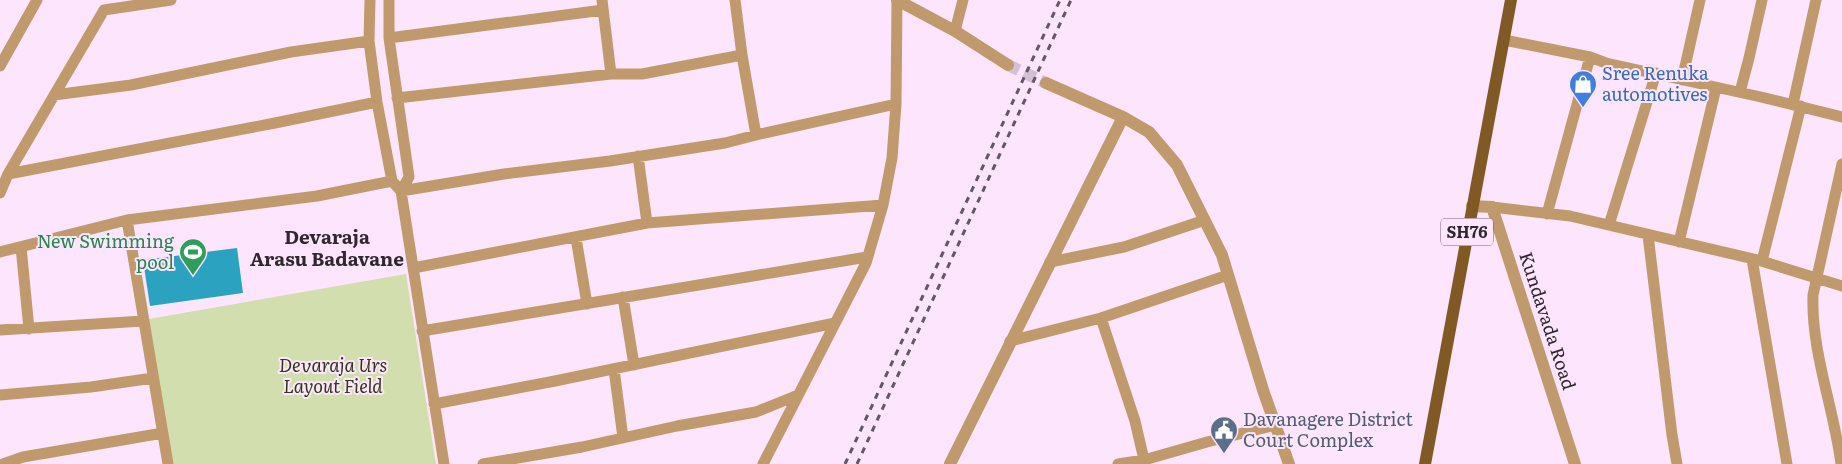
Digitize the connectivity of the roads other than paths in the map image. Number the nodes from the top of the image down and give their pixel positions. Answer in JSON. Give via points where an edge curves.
{"nodes":[{"id":1,"x":37,"y":0,"type":"edge"},
{"id":2,"x":171,"y":0,"type":"edge"},
{"id":3,"x":370,"y":0,"type":"edge"},
{"id":4,"x":389,"y":0,"type":"edge"},
{"id":5,"x":736,"y":0,"type":"edge"},
{"id":6,"x":897,"y":0,"type":"edge"},
{"id":7,"x":964,"y":0,"type":"edge"},
{"id":8,"x":1511,"y":0,"type":"edge"},
{"id":9,"x":1700,"y":0,"type":"edge"},
{"id":10,"x":1762,"y":0,"type":"edge"},
{"id":11,"x":1816,"y":0,"type":"edge"},
{"id":12,"x":603,"y":5,"type":"edge"},
{"id":13,"x":955,"y":31,"type":"junction"},
{"id":14,"x":389,"y":38,"type":"junction"},
{"id":15,"x":1504,"y":40,"type":"junction"},
{"id":16,"x":369,"y":41,"type":"junction"},
{"id":17,"x":742,"y":55,"type":"junction"},
{"id":18,"x":1590,"y":57,"type":"junction"},
{"id":19,"x":1008,"y":64,"type":"tunnel mouth"},
{"id":20,"x":0,"y":66,"type":"edge"},
{"id":21,"x":1656,"y":73,"type":"junction"},
{"id":22,"x":610,"y":74,"type":"junction"},
{"id":23,"x":1682,"y":80,"type":"junction"},
{"id":24,"x":1046,"y":83,"type":"tunnel mouth"},
{"id":25,"x":1716,"y":88,"type":"junction"},
{"id":26,"x":1740,"y":92,"type":"junction"},
{"id":27,"x":54,"y":95,"type":"junction"},
{"id":28,"x":398,"y":98,"type":"junction"},
{"id":29,"x":377,"y":102,"type":"junction"},
{"id":30,"x":896,"y":104,"type":"junction"},
{"id":31,"x":1797,"y":105,"type":"junction"},
{"id":32,"x":1123,"y":117,"type":"junction"},
{"id":33,"x":1842,"y":117,"type":"edge"},
{"id":34,"x":756,"y":135,"type":"junction"},
{"id":35,"x":638,"y":156,"type":"junction"},
{"id":36,"x":1842,"y":164,"type":"edge"},
{"id":37,"x":8,"y":174,"type":"junction"},
{"id":38,"x":392,"y":181,"type":"junction"},
{"id":39,"x":401,"y":191,"type":"junction"},
{"id":40,"x":0,"y":193,"type":"edge"},
{"id":41,"x":883,"y":205,"type":"junction"},
{"id":42,"x":1472,"y":206,"type":"junction"},
{"id":43,"x":1492,"y":207,"type":"junction"},
{"id":44,"x":1547,"y":214,"type":"junction"},
{"id":45,"x":127,"y":220,"type":"junction"},
{"id":46,"x":1205,"y":220,"type":"junction"},
{"id":47,"x":647,"y":224,"type":"junction"},
{"id":48,"x":1609,"y":226,"type":"junction"},
{"id":49,"x":1648,"y":235,"type":"junction"},
{"id":50,"x":576,"y":238,"type":"junction"},
{"id":51,"x":1678,"y":242,"type":"junction"},
{"id":52,"x":21,"y":248,"type":"junction"},
{"id":53,"x":0,"y":252,"type":"edge"},
{"id":54,"x":867,"y":256,"type":"junction"},
{"id":55,"x":1757,"y":260,"type":"junction"},
{"id":56,"x":1050,"y":262,"type":"junction"},
{"id":57,"x":413,"y":268,"type":"junction"},
{"id":58,"x":1228,"y":275,"type":"junction"},
{"id":59,"x":1817,"y":280,"type":"junction"},
{"id":60,"x":1842,"y":286,"type":"edge"},
{"id":61,"x":623,"y":297,"type":"junction"},
{"id":62,"x":586,"y":304,"type":"junction"},
{"id":63,"x":1101,"y":318,"type":"junction"},
{"id":64,"x":143,"y":321,"type":"junction"},
{"id":65,"x":835,"y":323,"type":"junction"},
{"id":66,"x":29,"y":329,"type":"junction"},
{"id":67,"x":0,"y":330,"type":"edge"},
{"id":68,"x":422,"y":332,"type":"junction"},
{"id":69,"x":1010,"y":341,"type":"junction"},
{"id":70,"x":634,"y":365,"type":"junction"},
{"id":71,"x":614,"y":369,"type":"junction"},
{"id":72,"x":153,"y":378,"type":"junction"},
{"id":73,"x":0,"y":395,"type":"edge"},
{"id":74,"x":798,"y":395,"type":"junction"},
{"id":75,"x":434,"y":404,"type":"junction"},
{"id":76,"x":1276,"y":425,"type":"junction"},
{"id":77,"x":162,"y":433,"type":"junction"},
{"id":78,"x":623,"y":438,"type":"junction"},
{"id":79,"x":1145,"y":462,"type":"edge"},
{"id":80,"x":3,"y":464,"type":"edge"},
{"id":81,"x":168,"y":464,"type":"edge"},
{"id":82,"x":444,"y":464,"type":"edge"},
{"id":83,"x":483,"y":464,"type":"edge"},
{"id":84,"x":763,"y":464,"type":"edge"},
{"id":85,"x":950,"y":464,"type":"edge"},
{"id":86,"x":1118,"y":464,"type":"edge"},
{"id":87,"x":1289,"y":464,"type":"edge"},
{"id":88,"x":1425,"y":464,"type":"edge"},
{"id":89,"x":1575,"y":464,"type":"edge"},
{"id":90,"x":1678,"y":464,"type":"edge"},
{"id":91,"x":1788,"y":464,"type":"edge"},
{"id":92,"x":1841,"y":464,"type":"edge"}],
"edges":[{"from":1,"to":20,"type":"street"},
{"from":2,"to":27,"type":"street","via":[[104,10]]},
{"from":3,"to":16,"type":"street"},
{"from":4,"to":14,"type":"street"},
{"from":5,"to":17,"type":"street"},
{"from":6,"to":13,"type":"street"},
{"from":6,"to":30,"type":"street"},
{"from":7,"to":13,"type":"street"},
{"from":8,"to":15,"type":"main road","number":"SH76"},
{"from":9,"to":23,"type":"street"},
{"from":10,"to":26,"type":"street"},
{"from":11,"to":31,"type":"street"},
{"from":12,"to":14,"type":"street"},
{"from":12,"to":22,"type":"street"},
{"from":13,"to":19,"type":"street"},
{"from":14,"to":28,"type":"street"},
{"from":15,"to":18,"type":"street"},
{"from":15,"to":42,"type":"main road","number":"SH76"},
{"from":16,"to":27,"type":"street","via":[[291,52],[131,85]]},
{"from":16,"to":29,"type":"street"},
{"from":17,"to":22,"type":"street","via":[[642,74]]},
{"from":17,"to":34,"type":"street"},
{"from":18,"to":21,"type":"street"},
{"from":18,"to":44,"type":"street"},
{"from":21,"to":23,"type":"street"},
{"from":21,"to":48,"type":"street"},
{"from":22,"to":28,"type":"street"},
{"from":23,"to":25,"type":"street"},
{"from":24,"to":32,"type":"street"},
{"from":25,"to":26,"type":"street"},
{"from":25,"to":51,"type":"street"},
{"from":26,"to":31,"type":"street"},
{"from":27,"to":37,"type":"street"},
{"from":28,"to":39,"type":"street","via":[[410,177]]},
{"from":29,"to":37,"type":"street"},
{"from":29,"to":38,"type":"street"},
{"from":30,"to":34,"type":"street"},
{"from":30,"to":41,"type":"street","via":[[892,158]]},
{"from":31,"to":33,"type":"street"},
{"from":31,"to":55,"type":"street"},
{"from":32,"to":46,"type":"street","via":[[1148,132],[1177,165]]},
{"from":32,"to":56,"type":"street"},
{"from":34,"to":35,"type":"street"},
{"from":35,"to":39,"type":"street"},
{"from":35,"to":47,"type":"street"},
{"from":36,"to":59,"type":"street"},
{"from":37,"to":40,"type":"street"},
{"from":38,"to":39,"type":"street"},
{"from":38,"to":45,"type":"street","via":[[317,196]]},
{"from":39,"to":57,"type":"street"},
{"from":41,"to":47,"type":"street"},
{"from":41,"to":54,"type":"street"},
{"from":42,"to":43,"type":"street"},
{"from":42,"to":88,"type":"main road","number":"SH76"},
{"from":43,"to":44,"type":"street"},
{"from":43,"to":89,"type":"street","name":"Kundavada Road"},
{"from":44,"to":48,"type":"street"},
{"from":45,"to":52,"type":"street"},
{"from":45,"to":64,"type":"street"},
{"from":46,"to":56,"type":"street","via":[[1124,247]]},
{"from":46,"to":58,"type":"street"},
{"from":47,"to":50,"type":"street"},
{"from":48,"to":49,"type":"street"},
{"from":49,"to":51,"type":"street"},
{"from":49,"to":90,"type":"street"},
{"from":50,"to":57,"type":"street"},
{"from":50,"to":62,"type":"street"},
{"from":51,"to":55,"type":"street"},
{"from":52,"to":53,"type":"street"},
{"from":52,"to":66,"type":"street"},
{"from":54,"to":61,"type":"street"},
{"from":54,"to":65,"type":"street"},
{"from":55,"to":59,"type":"street"},
{"from":55,"to":91,"type":"street"},
{"from":56,"to":69,"type":"street"},
{"from":57,"to":68,"type":"street"},
{"from":58,"to":63,"type":"street"},
{"from":58,"to":76,"type":"street"},
{"from":59,"to":60,"type":"street"},
{"from":59,"to":92,"type":"street","via":[[1813,295],[1814,336]]},
{"from":61,"to":62,"type":"street"},
{"from":61,"to":70,"type":"street"},
{"from":62,"to":68,"type":"street"},
{"from":63,"to":69,"type":"street"},
{"from":63,"to":79,"type":"street"},
{"from":64,"to":66,"type":"street"},
{"from":64,"to":72,"type":"street"},
{"from":65,"to":70,"type":"street"},
{"from":65,"to":74,"type":"street"},
{"from":66,"to":67,"type":"street"},
{"from":68,"to":75,"type":"street"},
{"from":69,"to":85,"type":"street"},
{"from":70,"to":71,"type":"street"},
{"from":71,"to":75,"type":"street"},
{"from":71,"to":78,"type":"street"},
{"from":72,"to":73,"type":"street"},
{"from":72,"to":77,"type":"street"},
{"from":74,"to":78,"type":"street","via":[[756,412]]},
{"from":74,"to":84,"type":"street"},
{"from":75,"to":82,"type":"street"},
{"from":76,"to":79,"type":"street"},
{"from":76,"to":87,"type":"street"},
{"from":77,"to":80,"type":"street","via":[[23,457]]},
{"from":77,"to":81,"type":"street"},
{"from":78,"to":83,"type":"street"},
{"from":79,"to":86,"type":"street"}]}
